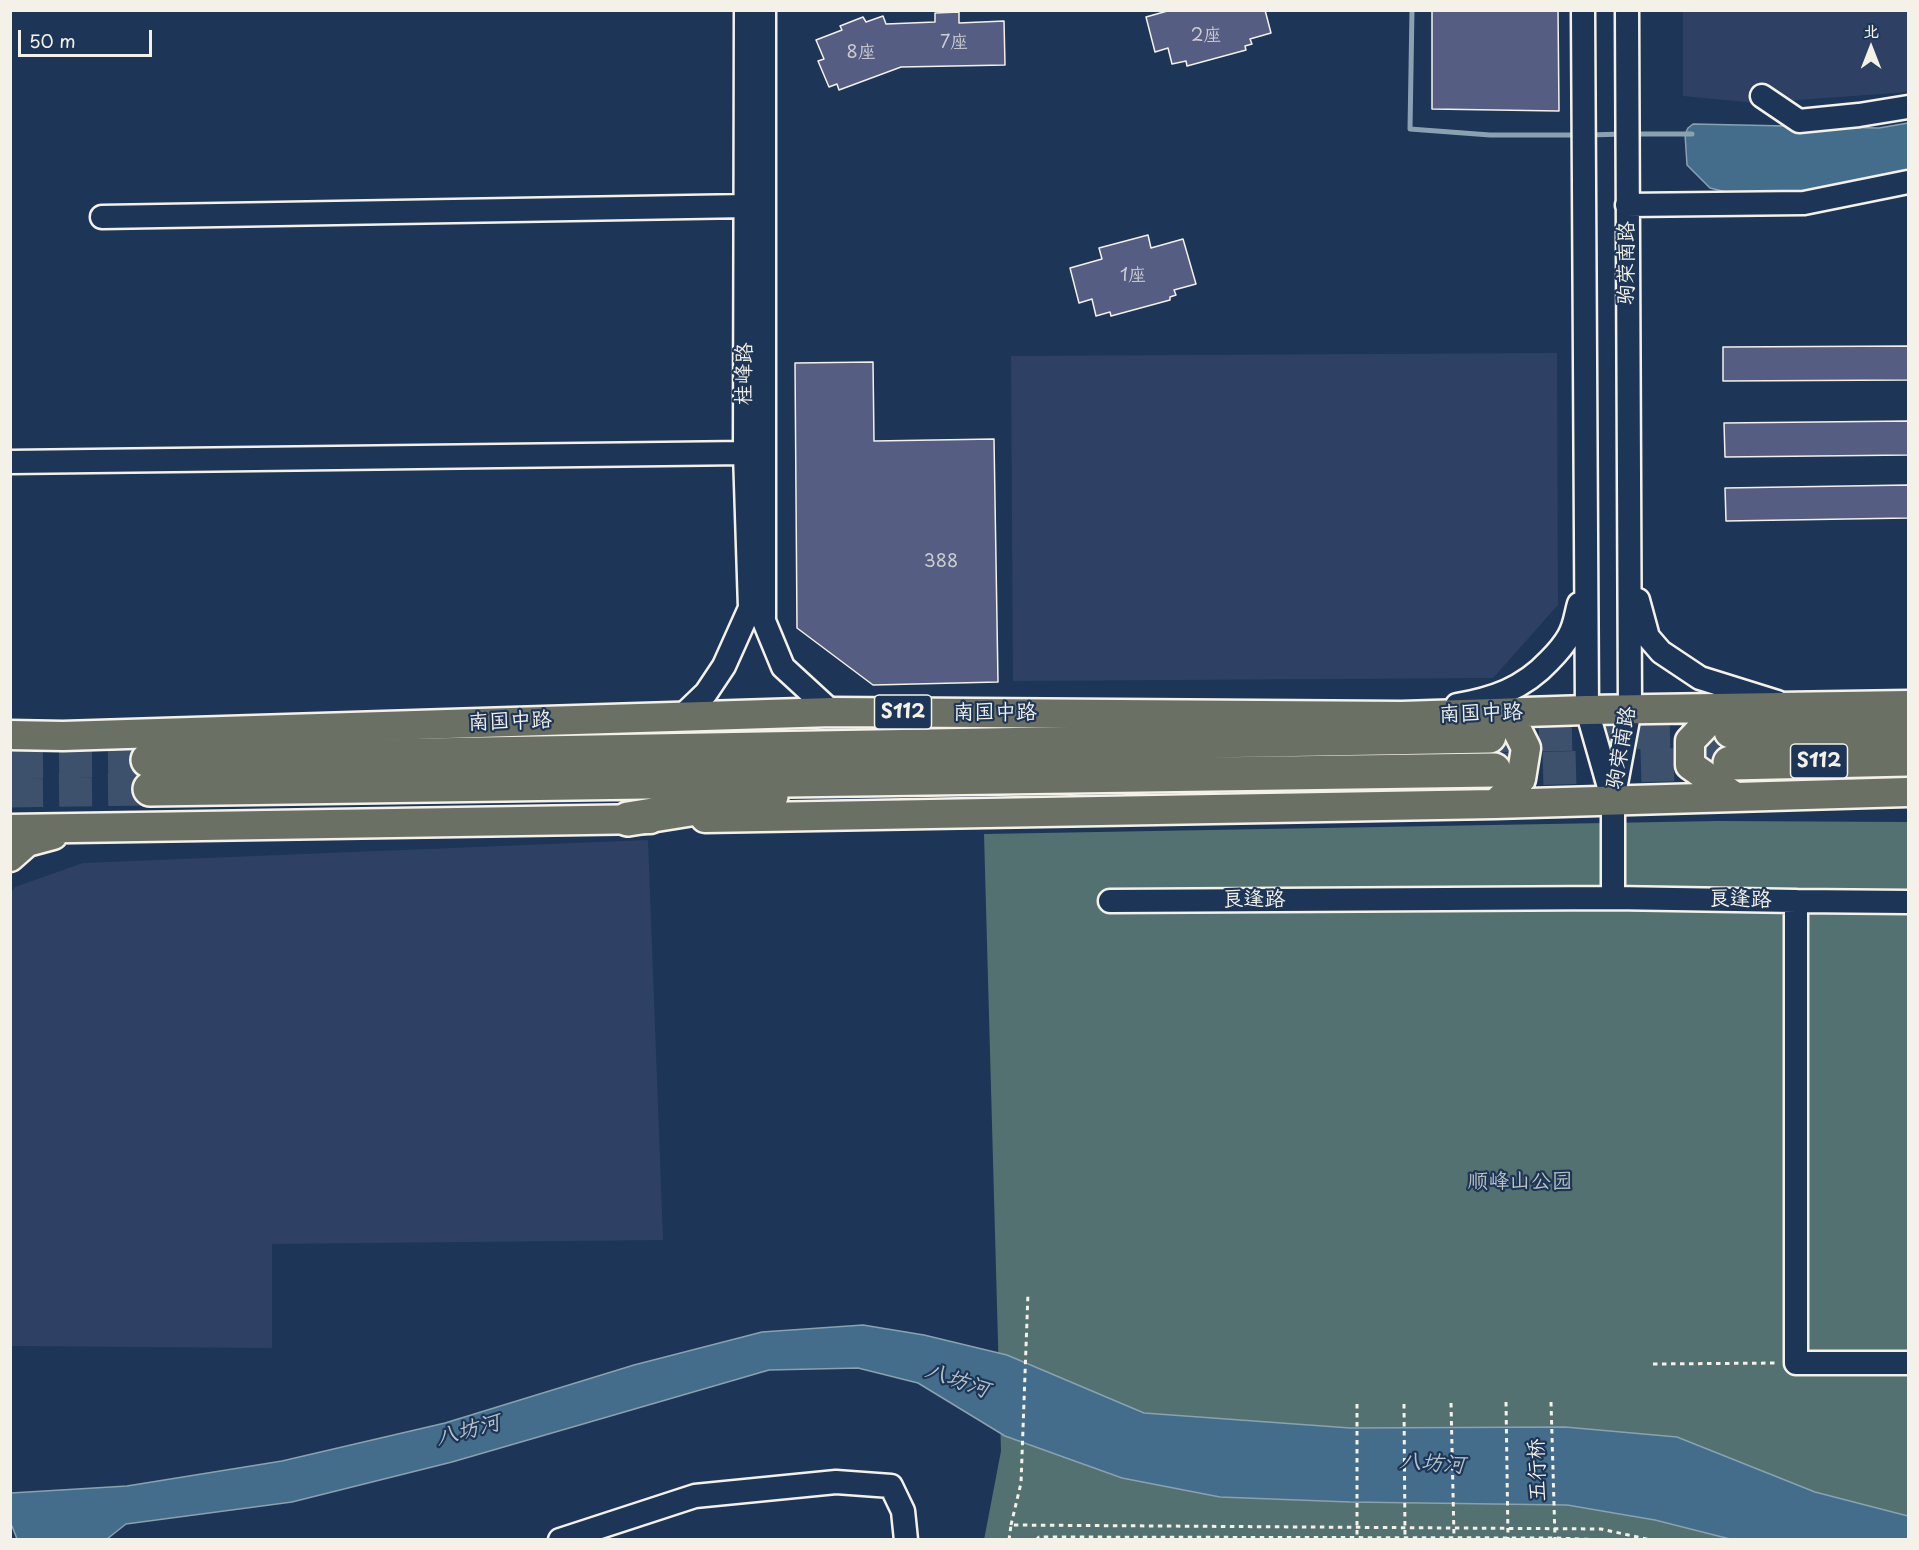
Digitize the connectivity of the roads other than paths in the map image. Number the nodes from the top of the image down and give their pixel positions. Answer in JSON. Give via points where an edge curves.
{"nodes":[{"id":1,"x":746,"y":10,"type":"edge"},
{"id":2,"x":764,"y":10,"type":"edge"},
{"id":3,"x":1583,"y":10,"type":"edge"},
{"id":4,"x":1627,"y":10,"type":"edge"},
{"id":5,"x":1762,"y":96,"type":"dead end"},
{"id":6,"x":1908,"y":107,"type":"edge"},
{"id":7,"x":1908,"y":182,"type":"edge"},
{"id":8,"x":1627,"y":205,"type":"junction"},
{"id":9,"x":747,"y":207,"type":"junction"},
{"id":10,"x":102,"y":217,"type":"dead end"},
{"id":11,"x":745,"y":453,"type":"junction"},
{"id":12,"x":10,"y":462,"type":"edge"},
{"id":13,"x":1586,"y":555,"type":"junction"},
{"id":14,"x":1630,"y":558,"type":"junction"},
{"id":15,"x":1908,"y":705,"type":"edge"},
{"id":16,"x":1795,"y":707,"type":"junction"},
{"id":17,"x":1630,"y":709,"type":"junction"},
{"id":18,"x":1587,"y":710,"type":"junction"},
{"id":19,"x":832,"y":712,"type":"junction"},
{"id":20,"x":1460,"y":714,"type":"junction"},
{"id":21,"x":1402,"y":716,"type":"junction"},
{"id":22,"x":681,"y":717,"type":"junction"},
{"id":23,"x":10,"y":721,"type":"edge"},
{"id":24,"x":1908,"y":727,"type":"edge"},
{"id":25,"x":1737,"y":734,"type":"junction"},
{"id":26,"x":10,"y":735,"type":"edge"},
{"id":27,"x":60,"y":736,"type":"junction"},
{"id":28,"x":1489,"y":736,"type":"tunnel mouth"},
{"id":29,"x":10,"y":756,"type":"edge"},
{"id":30,"x":1908,"y":759,"type":"edge"},
{"id":31,"x":1494,"y":770,"type":"tunnel mouth"},
{"id":32,"x":888,"y":778,"type":"junction"},
{"id":33,"x":1908,"y":792,"type":"edge"},
{"id":34,"x":1734,"y":796,"type":"junction"},
{"id":35,"x":1613,"y":800,"type":"junction"},
{"id":36,"x":1495,"y":804,"type":"junction"},
{"id":37,"x":628,"y":819,"type":"junction"},
{"id":38,"x":17,"y":823,"type":"edge"},
{"id":39,"x":74,"y":829,"type":"junction"},
{"id":40,"x":10,"y":857,"type":"edge"},
{"id":41,"x":1613,"y":898,"type":"junction"},
{"id":42,"x":1110,"y":900,"type":"dead end"},
{"id":43,"x":1796,"y":901,"type":"junction"},
{"id":44,"x":1908,"y":902,"type":"edge"},
{"id":45,"x":1908,"y":1363,"type":"edge"},
{"id":46,"x":560,"y":1539,"type":"edge"},
{"id":47,"x":906,"y":1539,"type":"edge"}],
"edges":[{"from":1,"to":9,"type":"street","name":"桂峰路"},
{"from":2,"to":19,"type":"street","via":[[764,621],[783,667]]},
{"from":3,"to":13,"type":"street","name":"驹荣南路"},
{"from":4,"to":8,"type":"street","name":"驹荣南路"},
{"from":5,"to":6,"type":"street","via":[[1799,120]]},
{"from":7,"to":8,"type":"street","via":[[1804,203]]},
{"from":8,"to":14,"type":"street","name":"驹荣南路"},
{"from":9,"to":10,"type":"street"},
{"from":9,"to":11,"type":"street","name":"桂峰路"},
{"from":11,"to":12,"type":"street"},
{"from":11,"to":22,"type":"street","name":"桂峰路","via":[[750,608],[724,666],[706,693]]},
{"from":13,"to":18,"type":"street","name":"驹荣南路"},
{"from":13,"to":21,"type":"street","via":[[1570,635],[1539,672],[1500,695]]},
{"from":14,"to":16,"type":"street","via":[[1640,613],[1648,637],[1661,652],[1700,678]]},
{"from":14,"to":17,"type":"street","name":"驹荣南路"},
{"from":15,"to":16,"type":"main road","name":"南国中路","number":"S112"},
{"from":16,"to":25,"type":"main road","name":"南国中路","number":"S112"},
{"from":17,"to":18,"type":"main road","name":"南国中路","number":"S112"},
{"from":17,"to":25,"type":"main road","name":"南国中路","number":"S112"},
{"from":17,"to":35,"type":"street","name":"驹荣南路"},
{"from":18,"to":20,"type":"main road","name":"南国中路","number":"S112"},
{"from":18,"to":35,"type":"street","name":"驹荣南路"},
{"from":19,"to":21,"type":"main road","name":"南国中路","number":"S112"},
{"from":19,"to":22,"type":"main road","name":"南国中路","number":"S112"},
{"from":20,"to":21,"type":"main road","name":"南国中路","number":"S112"},
{"from":20,"to":36,"type":"main road","via":[[1515,726],[1526,748],[1521,779]]},
{"from":22,"to":27,"type":"main road","name":"南国中路","number":"S112"},
{"from":23,"to":27,"type":"main road"},
{"from":24,"to":25,"type":"highway","number":"S112"},
{"from":25,"to":30,"type":"highway","number":"S112"},
{"from":25,"to":34,"type":"main road","via":[[1714,716],[1690,741],[1690,765]]},
{"from":26,"to":27,"type":"main road","name":"南国中路","number":"S112"},
{"from":27,"to":29,"type":"main road","via":[[13,751]]},
{"from":28,"to":32,"type":"highway","name":"南国中路","number":"S112","via":[[149,775]]},
{"from":31,"to":32,"type":"highway","name":"南国中路","number":"S112"},
{"from":32,"to":37,"type":"highway"},
{"from":33,"to":34,"type":"main road"},
{"from":34,"to":35,"type":"main road"},
{"from":35,"to":36,"type":"main road"},
{"from":35,"to":41,"type":"street"},
{"from":36,"to":37,"type":"main road"},
{"from":37,"to":39,"type":"main road"},
{"from":38,"to":39,"type":"main road"},
{"from":39,"to":40,"type":"main road","via":[[27,842]]},
{"from":41,"to":42,"type":"street","name":"良逢路"},
{"from":41,"to":43,"type":"street","name":"良逢路"},
{"from":43,"to":44,"type":"street"},
{"from":43,"to":45,"type":"street","name":"良逢路","via":[[1796,1363]]},
{"from":46,"to":47,"type":"street","via":[[695,1496],[836,1482],[891,1486],[903,1511]]}]}
